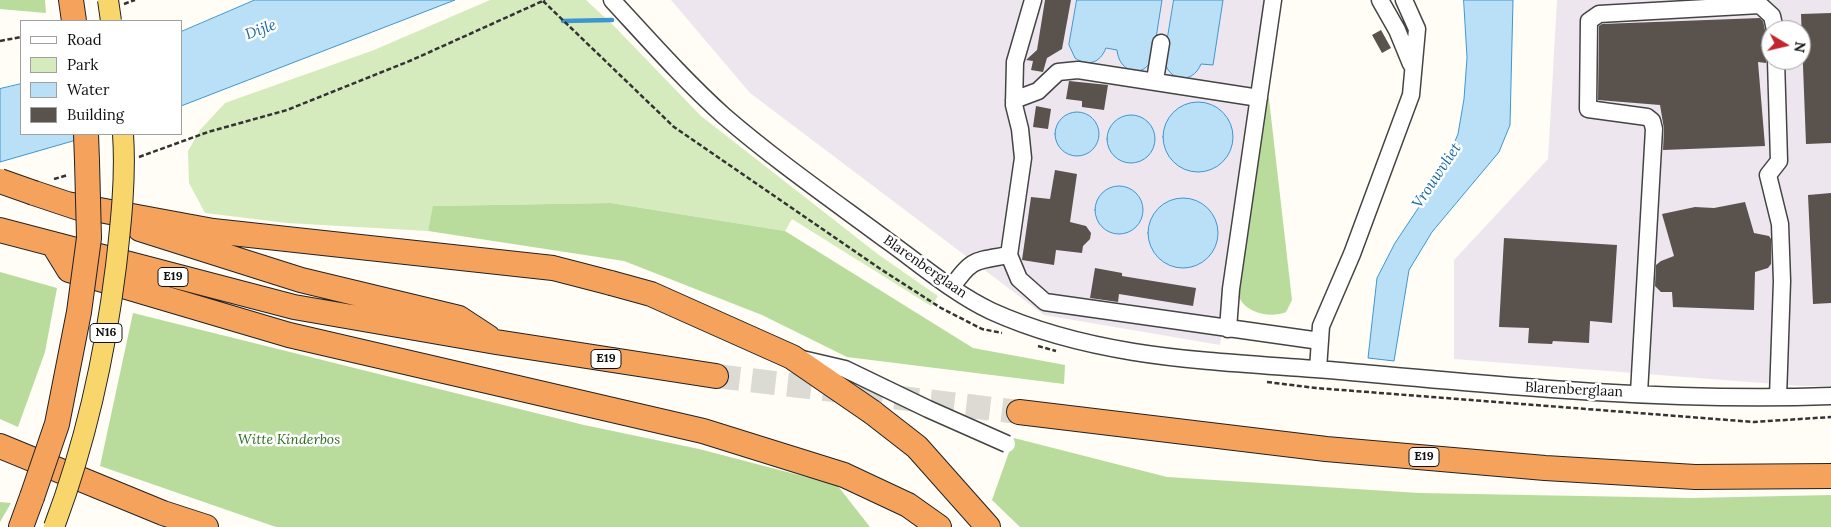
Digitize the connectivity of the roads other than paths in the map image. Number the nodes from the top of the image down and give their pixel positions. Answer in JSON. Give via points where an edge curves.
{"nodes":[{"id":1,"x":71,"y":0,"type":"edge"},
{"id":2,"x":108,"y":0,"type":"edge"},
{"id":3,"x":1033,"y":0,"type":"edge"},
{"id":4,"x":1273,"y":0,"type":"edge"},
{"id":5,"x":1380,"y":0,"type":"edge"},
{"id":6,"x":1404,"y":0,"type":"edge"},
{"id":7,"x":614,"y":3,"type":"edge"},
{"id":8,"x":74,"y":20,"type":"edge"},
{"id":9,"x":111,"y":20,"type":"edge"},
{"id":10,"x":1773,"y":20,"type":"edge"},
{"id":11,"x":1161,"y":43,"type":"dead end"},
{"id":12,"x":1412,"y":66,"type":"junction"},
{"id":13,"x":1776,"y":70,"type":"edge"},
{"id":14,"x":1155,"y":80,"type":"junction"},
{"id":15,"x":1259,"y":98,"type":"junction"},
{"id":16,"x":1014,"y":100,"type":"junction"},
{"id":17,"x":86,"y":135,"type":"edge"},
{"id":18,"x":123,"y":135,"type":"edge"},
{"id":19,"x":0,"y":181,"type":"edge"},
{"id":20,"x":67,"y":204,"type":"junction"},
{"id":21,"x":0,"y":230,"type":"edge"},
{"id":22,"x":53,"y":244,"type":"junction"},
{"id":23,"x":1009,"y":255,"type":"junction"},
{"id":24,"x":952,"y":287,"type":"junction"},
{"id":25,"x":1228,"y":329,"type":"junction"},
{"id":26,"x":1320,"y":341,"type":"junction"},
{"id":27,"x":496,"y":342,"type":"junction"},
{"id":28,"x":792,"y":356,"type":"junction"},
{"id":29,"x":1318,"y":369,"type":"junction"},
{"id":30,"x":716,"y":376,"type":"tunnel mouth"},
{"id":31,"x":1639,"y":393,"type":"junction"},
{"id":32,"x":1831,"y":396,"type":"edge"},
{"id":33,"x":1778,"y":397,"type":"junction"},
{"id":34,"x":1019,"y":412,"type":"tunnel mouth"},
{"id":35,"x":1007,"y":444,"type":"dead end"},
{"id":36,"x":0,"y":446,"type":"edge"},
{"id":37,"x":1831,"y":476,"type":"edge"},
{"id":38,"x":32,"y":497,"type":"junction"},
{"id":39,"x":21,"y":527,"type":"edge"},
{"id":40,"x":33,"y":527,"type":"edge"},
{"id":41,"x":54,"y":527,"type":"edge"},
{"id":42,"x":206,"y":527,"type":"edge"},
{"id":43,"x":939,"y":527,"type":"edge"},
{"id":44,"x":988,"y":527,"type":"edge"}],
"edges":[{"from":1,"to":8,"type":"highway"},
{"from":2,"to":9,"type":"main road","bridge":true},
{"from":3,"to":16,"type":"street","via":[[1015,62]]},
{"from":4,"to":15,"type":"street"},
{"from":5,"to":12,"type":"street","via":[[1400,35]]},
{"from":6,"to":12,"type":"street","via":[[1417,29]]},
{"from":7,"to":24,"type":"street","name":"Blarenberglaan","via":[[724,116]]},
{"from":10,"to":31,"type":"street","via":[[1760,5],[1599,14],[1590,21],[1588,109],[1647,118],[1652,121],[1654,129]]},
{"from":11,"to":14,"type":"street"},
{"from":12,"to":26,"type":"street","via":[[1408,106],[1321,326]]},
{"from":13,"to":33,"type":"street","via":[[1779,161],[1768,175],[1780,224],[1782,281]]},
{"from":14,"to":15,"type":"street"},
{"from":14,"to":16,"type":"street","via":[[1078,70],[1058,72],[1038,91]]},
{"from":15,"to":25,"type":"street"},
{"from":16,"to":23,"type":"street","via":[[1023,158]]},
{"from":17,"to":38,"type":"highway","number":"N16","bridge":true,"via":[[88,238],[79,312],[57,424]]},
{"from":18,"to":41,"type":"main road","number":"N16","bridge":true,"via":[[120,234],[108,324],[83,442]]},
{"from":19,"to":20,"type":"highway","bridge":true,"via":[[43,186]]},
{"from":20,"to":27,"type":"highway","via":[[181,244],[301,280],[459,318]]},
{"from":20,"to":28,"type":"highway","bridge":true,"via":[[213,231],[553,268],[651,294]]},
{"from":21,"to":22,"type":"highway","number":"E19"},
{"from":22,"to":27,"type":"highway","number":"E19","via":[[294,307]]},
{"from":22,"to":43,"type":"highway","via":[[69,270],[289,335],[703,431],[844,475],[908,505]]},
{"from":23,"to":24,"type":"street","via":[[980,260],[967,266]]},
{"from":23,"to":25,"type":"street","via":[[1019,278],[1046,302]]},
{"from":24,"to":29,"type":"street","name":"Blarenberglaan","via":[[986,309],[1028,327],[1097,347],[1165,357]]},
{"from":25,"to":26,"type":"street"},
{"from":26,"to":29,"type":"street"},
{"from":27,"to":30,"type":"highway","number":"E19"},
{"from":28,"to":35,"type":"street","bridge":true,"via":[[846,369]]},
{"from":28,"to":44,"type":"highway","bridge":true,"via":[[917,447]]},
{"from":29,"to":31,"type":"street","name":"Blarenberglaan","via":[[1548,390]]},
{"from":31,"to":33,"type":"street","name":"Blarenberglaan"},
{"from":32,"to":33,"type":"street","name":"Blarenberglaan"},
{"from":34,"to":37,"type":"highway","number":"E19","via":[[1326,449],[1545,468],[1695,477]]},
{"from":36,"to":42,"type":"highway","via":[[163,513]]},
{"from":38,"to":39,"type":"highway","number":"N16"},
{"from":38,"to":40,"type":"highway"}]}
